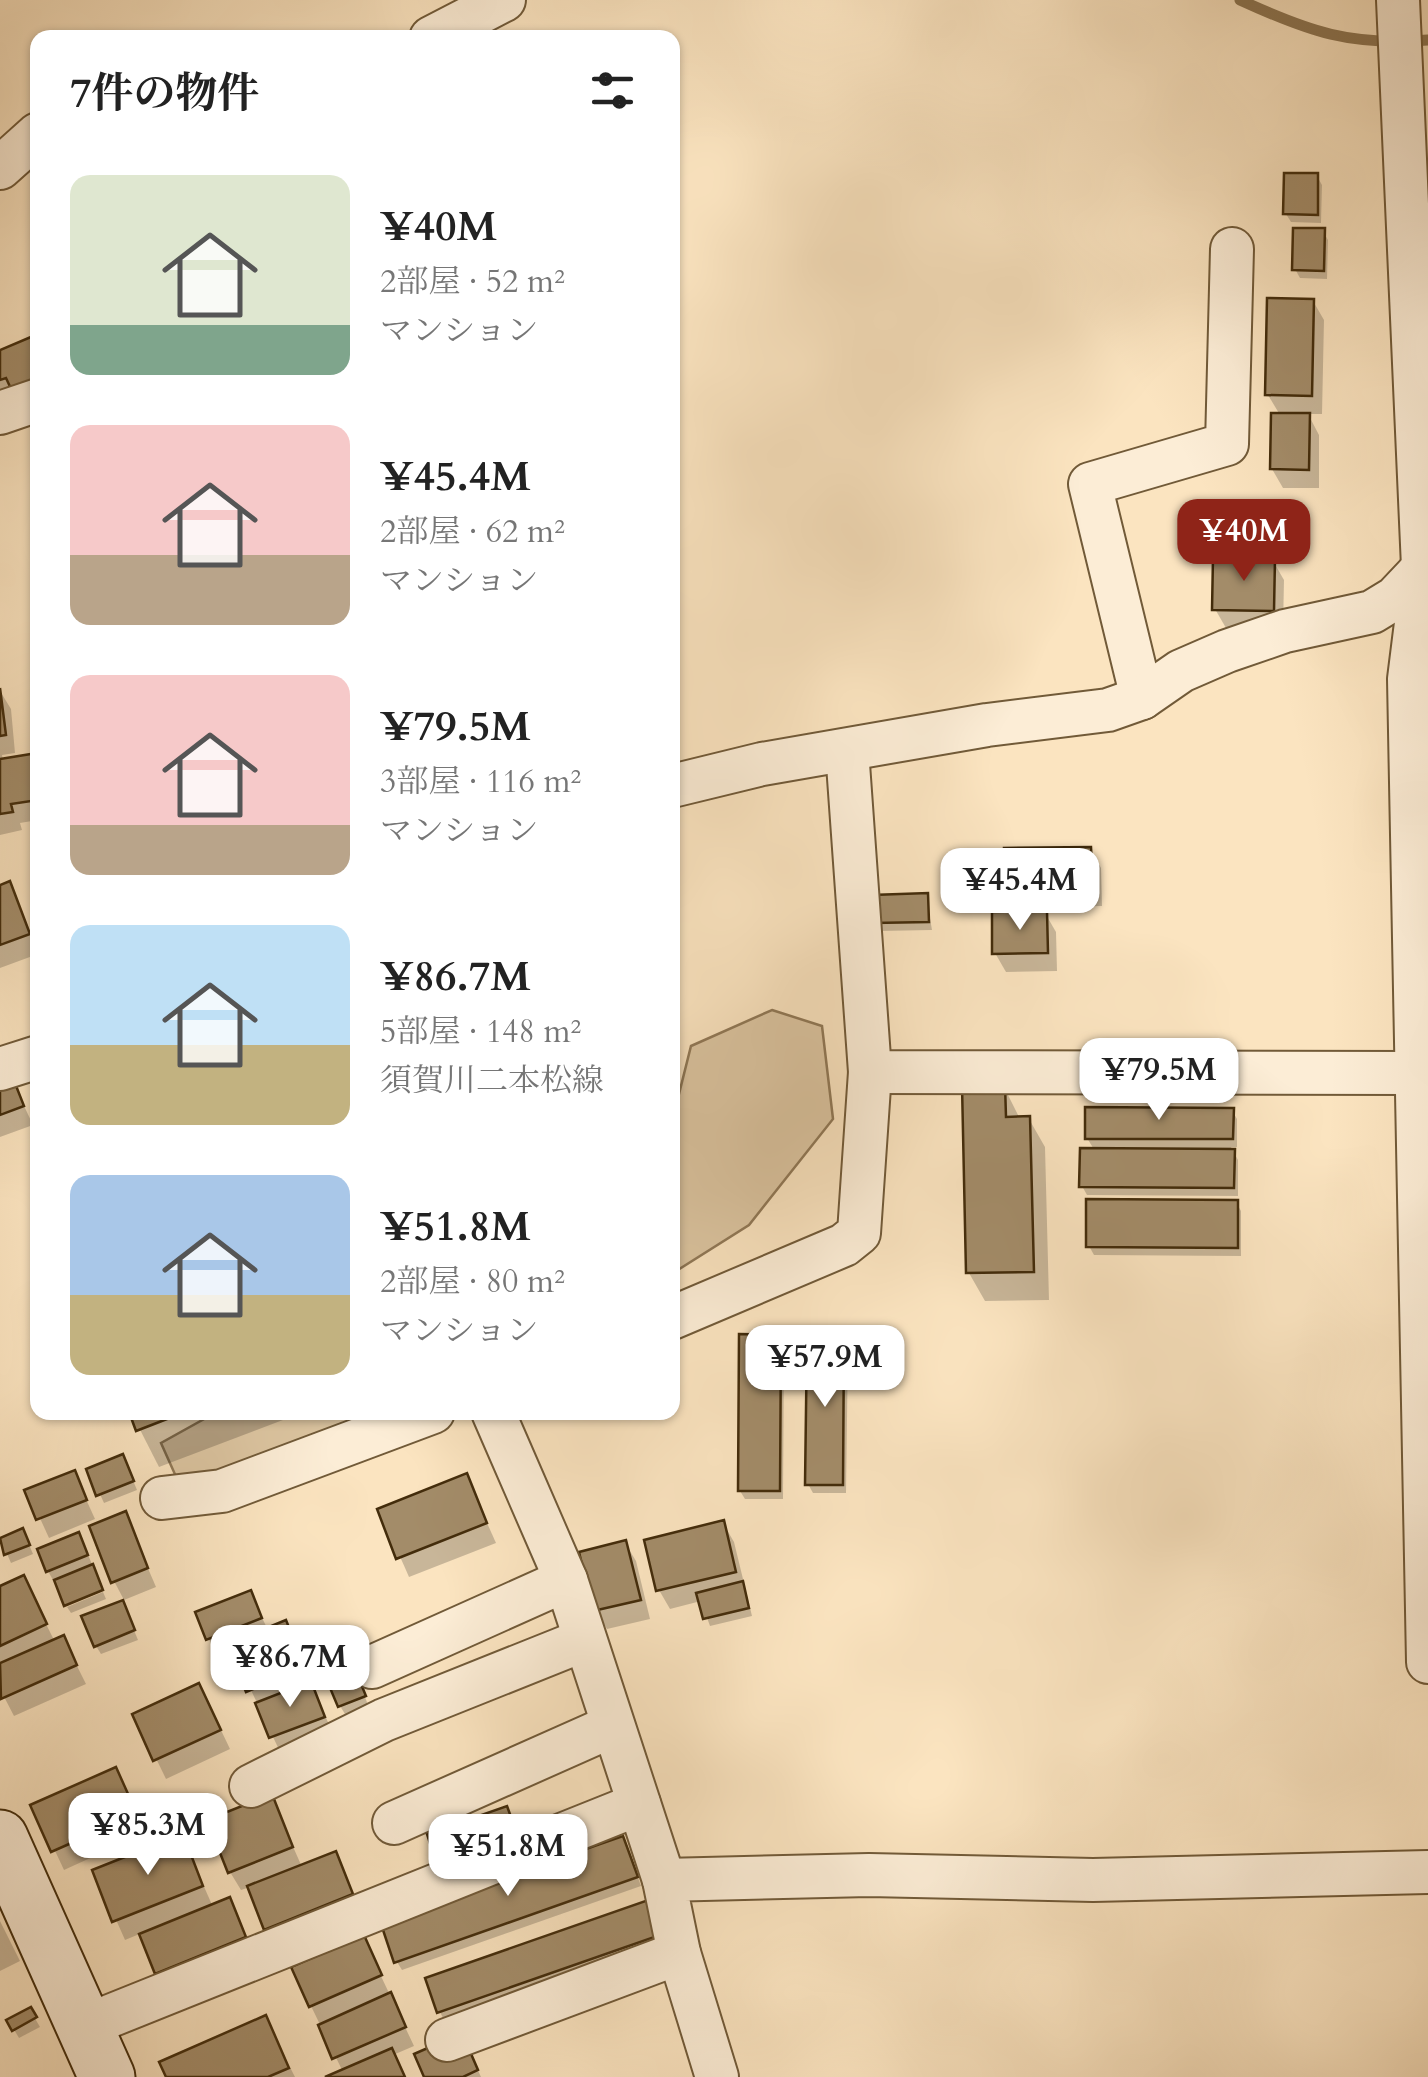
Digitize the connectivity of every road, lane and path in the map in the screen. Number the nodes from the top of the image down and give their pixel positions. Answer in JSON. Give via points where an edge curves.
{"nodes":[{"id":1,"x":504,"y":0,"type":"edge"},
{"id":2,"x":1398,"y":3,"type":"edge"},
{"id":3,"x":446,"y":30,"type":"edge"},
{"id":4,"x":30,"y":141,"type":"edge"},
{"id":5,"x":0,"y":168,"type":"edge"},
{"id":6,"x":1232,"y":249,"type":"dead end"},
{"id":7,"x":30,"y":403,"type":"edge"},
{"id":8,"x":0,"y":412,"type":"edge"},
{"id":9,"x":1426,"y":565,"type":"edge"},
{"id":10,"x":1418,"y":678,"type":"edge"},
{"id":11,"x":1142,"y":698,"type":"junction"},
{"id":12,"x":847,"y":750,"type":"junction"},
{"id":13,"x":680,"y":784,"type":"edge"},
{"id":14,"x":30,"y":1060,"type":"edge"},
{"id":15,"x":0,"y":1069,"type":"edge"},
{"id":16,"x":870,"y":1072,"type":"junction"},
{"id":17,"x":1417,"y":1073,"type":"junction"},
{"id":18,"x":680,"y":1315,"type":"edge"},
{"id":19,"x":412,"y":1420,"type":"edge"},
{"id":20,"x":496,"y":1420,"type":"edge"},
{"id":21,"x":162,"y":1498,"type":"dead end"},
{"id":22,"x":566,"y":1580,"type":"junction"},
{"id":23,"x":584,"y":1640,"type":"junction"},
{"id":24,"x":1428,"y":1662,"type":"edge"},
{"id":25,"x":372,"y":1666,"type":"dead end"},
{"id":26,"x":612,"y":1726,"type":"junction"},
{"id":27,"x":251,"y":1786,"type":"dead end"},
{"id":28,"x":639,"y":1804,"type":"junction"},
{"id":29,"x":394,"y":1824,"type":"dead end"},
{"id":30,"x":0,"y":1838,"type":"edge"},
{"id":31,"x":1428,"y":1872,"type":"edge"},
{"id":32,"x":664,"y":1880,"type":"junction"},
{"id":33,"x":680,"y":1952,"type":"junction"},
{"id":34,"x":85,"y":2026,"type":"junction"},
{"id":35,"x":447,"y":2040,"type":"dead end"},
{"id":36,"x":107,"y":2077,"type":"edge"},
{"id":37,"x":716,"y":2077,"type":"edge"}],
"edges":[{"from":1,"to":3,"type":"street"},
{"from":2,"to":9,"type":"street"},
{"from":4,"to":5,"type":"street"},
{"from":6,"to":11,"type":"street","via":[[1227,444],[1090,484]]},
{"from":7,"to":8,"type":"street"},
{"from":9,"to":10,"type":"street"},
{"from":9,"to":11,"type":"street","via":[[1372,612],[1227,651]]},
{"from":10,"to":17,"type":"street"},
{"from":11,"to":12,"type":"street","via":[[1108,710]]},
{"from":12,"to":13,"type":"street"},
{"from":12,"to":16,"type":"street"},
{"from":14,"to":15,"type":"street"},
{"from":16,"to":17,"type":"street"},
{"from":16,"to":18,"type":"street","via":[[859,1233],[844,1246]]},
{"from":17,"to":24,"type":"street"},
{"from":19,"to":21,"type":"street","via":[[222,1491]]},
{"from":20,"to":22,"type":"street"},
{"from":22,"to":23,"type":"street"},
{"from":22,"to":25,"type":"street"},
{"from":23,"to":26,"type":"street"},
{"from":23,"to":27,"type":"street","via":[[384,1720]]},
{"from":26,"to":28,"type":"street"},
{"from":26,"to":29,"type":"street"},
{"from":28,"to":32,"type":"street"},
{"from":28,"to":34,"type":"street"},
{"from":30,"to":34,"type":"main road"},
{"from":31,"to":32,"type":"street"},
{"from":32,"to":33,"type":"street"},
{"from":33,"to":35,"type":"street"},
{"from":33,"to":37,"type":"street"},
{"from":34,"to":36,"type":"main road"}]}
